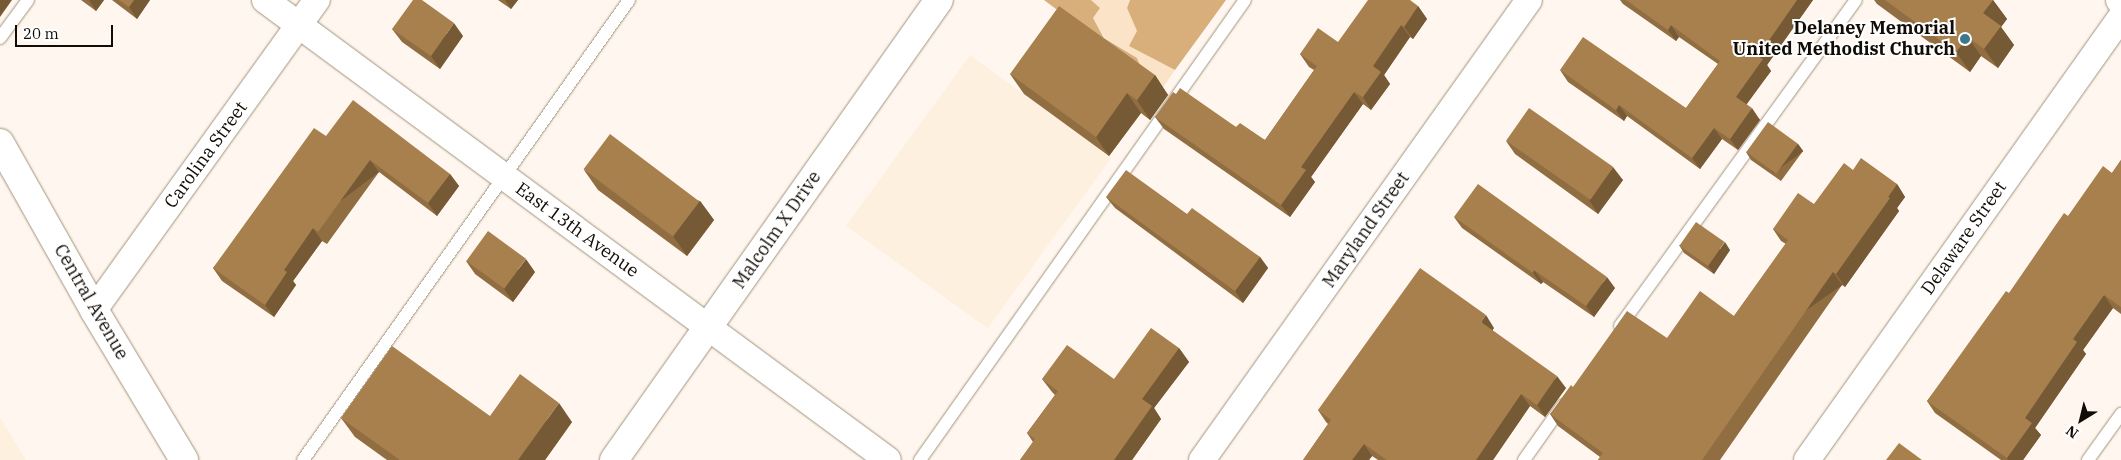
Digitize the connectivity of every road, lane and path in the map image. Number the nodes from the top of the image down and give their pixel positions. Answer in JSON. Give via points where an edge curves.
{"nodes":[{"id":1,"x":28,"y":0,"type":"edge"},
{"id":2,"x":265,"y":0,"type":"edge"},
{"id":3,"x":317,"y":0,"type":"edge"},
{"id":4,"x":629,"y":0,"type":"edge"},
{"id":5,"x":939,"y":0,"type":"edge"},
{"id":6,"x":1245,"y":0,"type":"edge"},
{"id":7,"x":1529,"y":0,"type":"edge"},
{"id":8,"x":1856,"y":0,"type":"edge"},
{"id":9,"x":2121,"y":17,"type":"edge"},
{"id":10,"x":299,"y":25,"type":"junction"},
{"id":11,"x":0,"y":38,"type":"edge"},
{"id":12,"x":0,"y":143,"type":"edge"},
{"id":13,"x":504,"y":177,"type":"junction"},
{"id":14,"x":94,"y":310,"type":"junction"},
{"id":15,"x":708,"y":327,"type":"junction"},
{"id":16,"x":1611,"y":339,"type":"edge"},
{"id":17,"x":1570,"y":396,"type":"edge"},
{"id":18,"x":2121,"y":414,"type":"edge"},
{"id":19,"x":184,"y":460,"type":"edge"},
{"id":20,"x":303,"y":460,"type":"edge"},
{"id":21,"x":614,"y":460,"type":"edge"},
{"id":22,"x":888,"y":460,"type":"edge"},
{"id":23,"x":920,"y":460,"type":"edge"},
{"id":24,"x":1202,"y":460,"type":"edge"},
{"id":25,"x":1524,"y":460,"type":"edge"},
{"id":26,"x":1807,"y":460,"type":"edge"},
{"id":27,"x":2088,"y":460,"type":"edge"}],
"edges":[{"from":1,"to":11,"type":"lane"},
{"from":2,"to":10,"type":"street","name":"East 13th Avenue"},
{"from":3,"to":10,"type":"street","name":"Carolina Street"},
{"from":4,"to":13,"type":"lane"},
{"from":5,"to":15,"type":"street","name":"Malcolm X Drive"},
{"from":6,"to":23,"type":"lane"},
{"from":7,"to":24,"type":"street","name":"Maryland Street"},
{"from":8,"to":16,"type":"lane"},
{"from":9,"to":26,"type":"street","name":"Delaware Street"},
{"from":10,"to":13,"type":"street","name":"East 13th Avenue"},
{"from":10,"to":14,"type":"street","name":"Carolina Street"},
{"from":12,"to":14,"type":"street","name":"Central Avenue"},
{"from":13,"to":15,"type":"street","name":"East 13th Avenue"},
{"from":13,"to":20,"type":"lane"},
{"from":14,"to":19,"type":"street","name":"Central Avenue"},
{"from":15,"to":21,"type":"street","name":"Malcolm X Drive"},
{"from":15,"to":22,"type":"street","name":"East 13th Avenue"},
{"from":17,"to":25,"type":"lane"},
{"from":18,"to":27,"type":"lane"}]}
